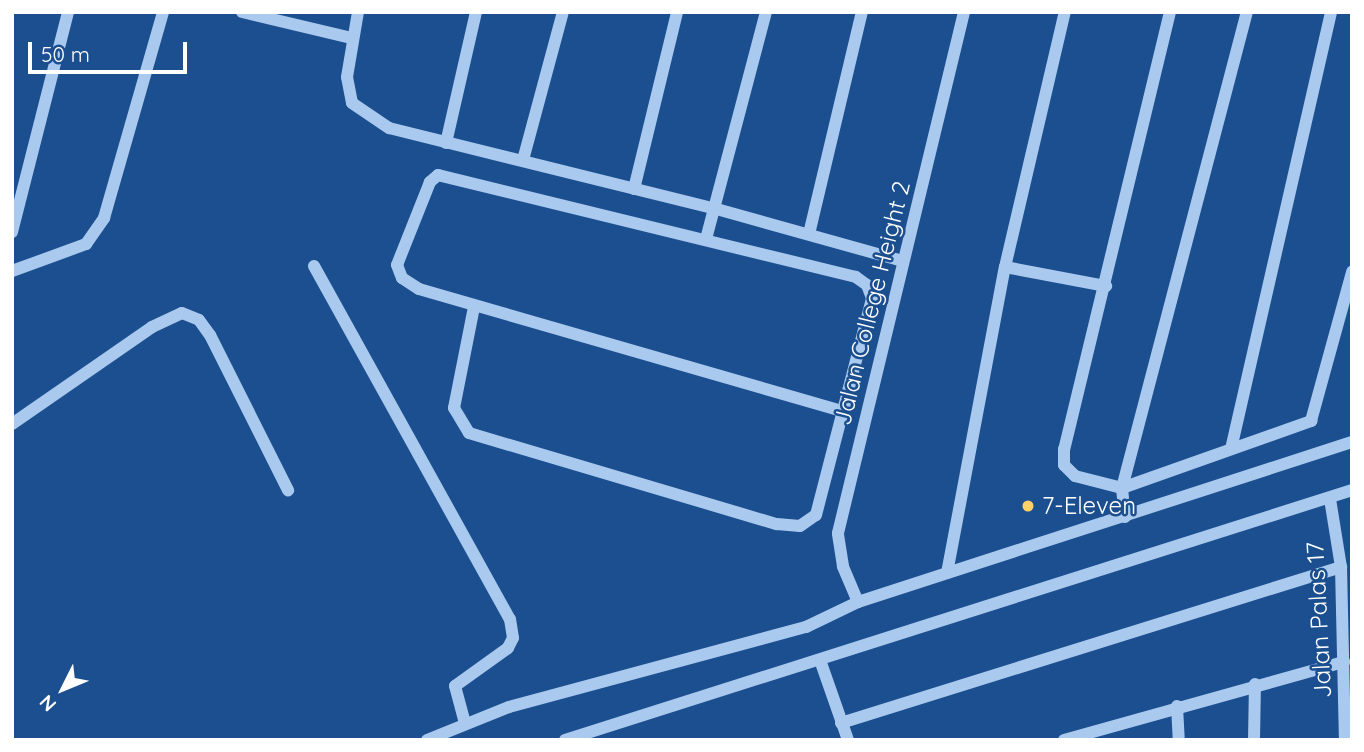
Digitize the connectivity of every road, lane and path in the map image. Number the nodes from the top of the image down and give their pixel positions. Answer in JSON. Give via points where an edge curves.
{"nodes":[{"id":1,"x":68,"y":12,"type":"edge"},
{"id":2,"x":163,"y":12,"type":"edge"},
{"id":3,"x":242,"y":12,"type":"edge"},
{"id":4,"x":358,"y":12,"type":"edge"},
{"id":5,"x":475,"y":12,"type":"edge"},
{"id":6,"x":564,"y":12,"type":"edge"},
{"id":7,"x":677,"y":12,"type":"edge"},
{"id":8,"x":766,"y":12,"type":"edge"},
{"id":9,"x":862,"y":12,"type":"edge"},
{"id":10,"x":964,"y":12,"type":"edge"},
{"id":11,"x":1065,"y":12,"type":"edge"},
{"id":12,"x":1170,"y":12,"type":"edge"},
{"id":13,"x":1247,"y":12,"type":"edge"},
{"id":14,"x":1331,"y":12,"type":"edge"},
{"id":15,"x":263,"y":15,"type":"edge"},
{"id":16,"x":351,"y":38,"type":"junction"},
{"id":17,"x":446,"y":143,"type":"junction"},
{"id":18,"x":523,"y":160,"type":"junction"},
{"id":19,"x":634,"y":189,"type":"junction"},
{"id":20,"x":713,"y":208,"type":"junction"},
{"id":21,"x":12,"y":232,"type":"edge"},
{"id":22,"x":809,"y":234,"type":"junction"},
{"id":23,"x":705,"y":239,"type":"junction"},
{"id":24,"x":902,"y":261,"type":"junction"},
{"id":25,"x":314,"y":266,"type":"dead end"},
{"id":26,"x":1005,"y":267,"type":"junction"},
{"id":27,"x":12,"y":271,"type":"edge"},
{"id":28,"x":1352,"y":272,"type":"edge"},
{"id":29,"x":1106,"y":286,"type":"junction"},
{"id":30,"x":474,"y":307,"type":"junction"},
{"id":31,"x":1346,"y":324,"type":"edge"},
{"id":32,"x":843,"y":411,"type":"junction"},
{"id":33,"x":12,"y":424,"type":"edge"},
{"id":34,"x":1352,"y":442,"type":"edge"},
{"id":35,"x":1231,"y":449,"type":"junction"},
{"id":36,"x":1122,"y":488,"type":"junction"},
{"id":37,"x":288,"y":490,"type":"dead end"},
{"id":38,"x":1352,"y":490,"type":"edge"},
{"id":39,"x":1330,"y":499,"type":"junction"},
{"id":40,"x":1125,"y":517,"type":"junction"},
{"id":41,"x":1340,"y":567,"type":"junction"},
{"id":42,"x":947,"y":573,"type":"junction"},
{"id":43,"x":858,"y":602,"type":"junction"},
{"id":44,"x":820,"y":660,"type":"junction"},
{"id":45,"x":1344,"y":662,"type":"junction"},
{"id":46,"x":1255,"y":684,"type":"junction"},
{"id":47,"x":1177,"y":706,"type":"junction"},
{"id":48,"x":841,"y":723,"type":"junction"},
{"id":49,"x":465,"y":724,"type":"junction"},
{"id":50,"x":427,"y":740,"type":"edge"},
{"id":51,"x":565,"y":740,"type":"edge"},
{"id":52,"x":848,"y":740,"type":"edge"},
{"id":53,"x":1064,"y":740,"type":"edge"},
{"id":54,"x":1179,"y":740,"type":"edge"},
{"id":55,"x":1254,"y":740,"type":"edge"},
{"id":56,"x":1345,"y":740,"type":"edge"}],
"edges":[{"from":1,"to":21,"type":"street"},
{"from":2,"to":27,"type":"street","via":[[104,218],[86,244]]},
{"from":3,"to":15,"type":"street"},
{"from":4,"to":16,"type":"street"},
{"from":5,"to":17,"type":"street"},
{"from":6,"to":18,"type":"street"},
{"from":7,"to":19,"type":"street"},
{"from":8,"to":20,"type":"street"},
{"from":9,"to":22,"type":"street"},
{"from":10,"to":24,"type":"street","name":"Jalan College Height 2"},
{"from":11,"to":26,"type":"street"},
{"from":12,"to":29,"type":"street"},
{"from":13,"to":36,"type":"street"},
{"from":14,"to":35,"type":"street"},
{"from":15,"to":16,"type":"street"},
{"from":16,"to":17,"type":"street","via":[[347,78],[352,103],[389,128]]},
{"from":17,"to":18,"type":"street"},
{"from":18,"to":19,"type":"street"},
{"from":19,"to":20,"type":"street"},
{"from":20,"to":22,"type":"street"},
{"from":20,"to":23,"type":"street"},
{"from":22,"to":24,"type":"street"},
{"from":23,"to":30,"type":"street","via":[[438,175],[430,182],[397,265],[401,278],[419,289]]},
{"from":23,"to":32,"type":"street","via":[[856,278],[867,285],[872,298]]},
{"from":24,"to":43,"type":"street","name":"Jalan College Height 2","via":[[838,533],[843,566]]},
{"from":25,"to":49,"type":"street","via":[[510,619],[513,638],[508,648],[455,686]]},
{"from":26,"to":29,"type":"street"},
{"from":26,"to":42,"type":"street"},
{"from":28,"to":31,"type":"street"},
{"from":29,"to":36,"type":"street","via":[[1064,449],[1064,465],[1075,476]]},
{"from":30,"to":32,"type":"street"},
{"from":30,"to":32,"type":"street","via":[[454,408],[469,433],[777,524],[800,526],[816,515]]},
{"from":31,"to":35,"type":"street","via":[[1311,421]]},
{"from":33,"to":37,"type":"street","via":[[152,327],[183,313],[200,320],[210,335]]},
{"from":34,"to":40,"type":"street"},
{"from":35,"to":36,"type":"street"},
{"from":36,"to":40,"type":"street"},
{"from":38,"to":39,"type":"street"},
{"from":39,"to":41,"type":"street","name":"Jalan Palas 17"},
{"from":39,"to":44,"type":"street"},
{"from":40,"to":42,"type":"street"},
{"from":41,"to":45,"type":"street","name":"Jalan Palas 17"},
{"from":41,"to":48,"type":"street"},
{"from":42,"to":43,"type":"street"},
{"from":43,"to":49,"type":"street","via":[[806,627],[509,707]]},
{"from":44,"to":48,"type":"street"},
{"from":44,"to":51,"type":"street"},
{"from":45,"to":46,"type":"street"},
{"from":45,"to":56,"type":"street","name":"Jalan Palas 17"},
{"from":46,"to":47,"type":"street"},
{"from":46,"to":55,"type":"street"},
{"from":47,"to":53,"type":"street"},
{"from":47,"to":54,"type":"street"},
{"from":48,"to":52,"type":"street"},
{"from":49,"to":50,"type":"street"}]}
